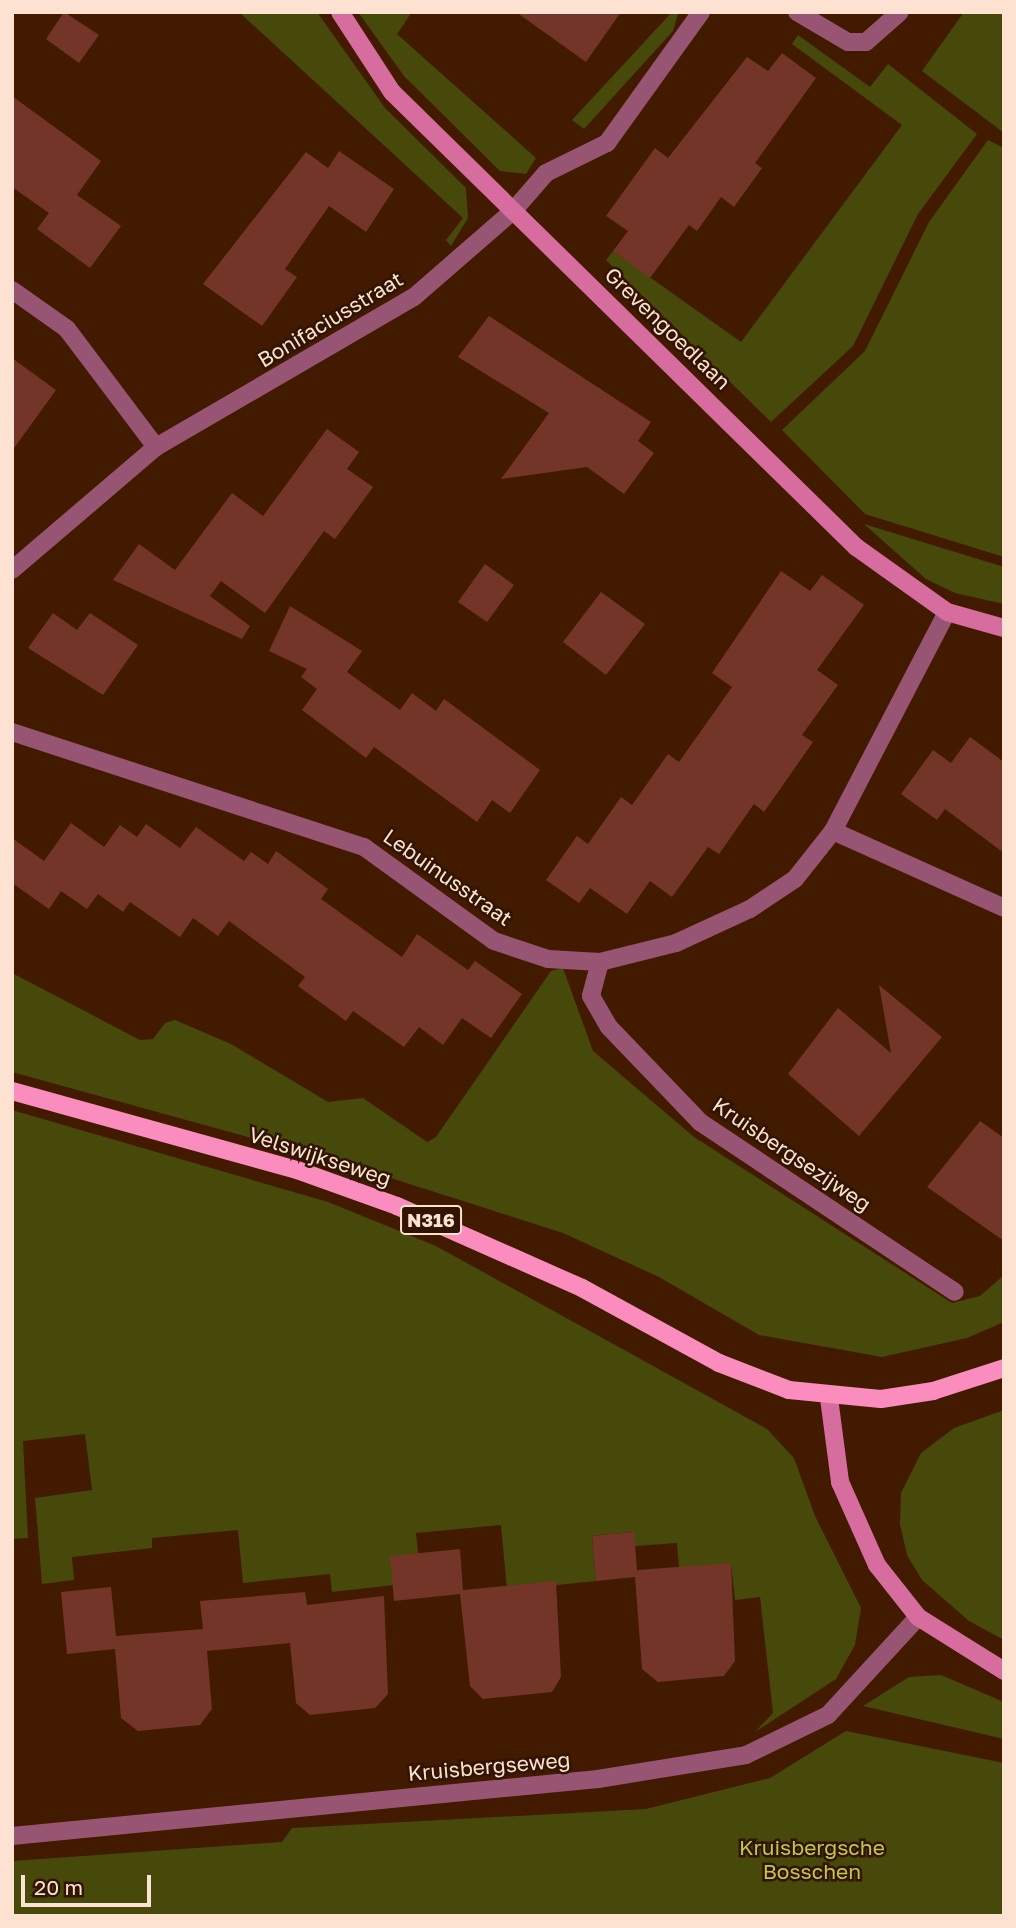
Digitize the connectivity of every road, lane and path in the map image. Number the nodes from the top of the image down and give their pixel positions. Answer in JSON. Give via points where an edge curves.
{"nodes":[{"id":1,"x":340,"y":12,"type":"edge"},
{"id":2,"x":701,"y":12,"type":"edge"},
{"id":3,"x":797,"y":12,"type":"edge"},
{"id":4,"x":900,"y":12,"type":"edge"},
{"id":5,"x":513,"y":211,"type":"junction"},
{"id":6,"x":12,"y":290,"type":"edge"},
{"id":7,"x":156,"y":447,"type":"junction"},
{"id":8,"x":12,"y":570,"type":"edge"},
{"id":9,"x":947,"y":612,"type":"junction"},
{"id":10,"x":1004,"y":628,"type":"edge"},
{"id":11,"x":12,"y":732,"type":"edge"},
{"id":12,"x":833,"y":831,"type":"junction"},
{"id":13,"x":1004,"y":908,"type":"edge"},
{"id":14,"x":600,"y":962,"type":"junction"},
{"id":15,"x":12,"y":1091,"type":"edge"},
{"id":16,"x":955,"y":1292,"type":"dead end"},
{"id":17,"x":1004,"y":1368,"type":"edge"},
{"id":18,"x":830,"y":1398,"type":"junction"},
{"id":19,"x":918,"y":1617,"type":"junction"},
{"id":20,"x":1004,"y":1671,"type":"edge"},
{"id":21,"x":12,"y":1836,"type":"edge"}],
"edges":[{"from":1,"to":5,"type":"street","name":"Grevengoedlaan","via":[[392,92]]},
{"from":2,"to":5,"type":"street","name":"Bonifaciusstraat","via":[[607,143],[546,173]]},
{"from":3,"to":4,"type":"street","via":[[848,42],[866,42]]},
{"from":5,"to":7,"type":"street","name":"Bonifaciusstraat","via":[[414,297]]},
{"from":5,"to":9,"type":"street","name":"Grevengoedlaan","via":[[856,547]]},
{"from":6,"to":7,"type":"street","via":[[67,330]]},
{"from":7,"to":8,"type":"street","name":"Bonifaciusstraat"},
{"from":9,"to":10,"type":"street","name":"Grevengoedlaan"},
{"from":9,"to":12,"type":"street","name":"Lebuinusstraat"},
{"from":11,"to":14,"type":"street","name":"Lebuinusstraat","via":[[364,847],[494,941],[548,959]]},
{"from":12,"to":13,"type":"street"},
{"from":12,"to":14,"type":"street","name":"Lebuinusstraat","via":[[795,879],[750,909],[676,943]]},
{"from":14,"to":16,"type":"street","name":"Kruisbergsezijweg","via":[[591,996],[608,1027],[700,1122]]},
{"from":15,"to":18,"type":"main road","name":"Velswijkseweg","number":"N316","via":[[297,1170],[397,1206],[582,1288],[739,1372]]},
{"from":17,"to":18,"type":"main road","number":"N316","via":[[933,1391]]},
{"from":18,"to":19,"type":"street","via":[[840,1482],[855,1525]]},
{"from":19,"to":20,"type":"street"},
{"from":19,"to":21,"type":"street","name":"Kruisbergseweg","via":[[828,1715],[746,1755],[598,1779]]}]}
